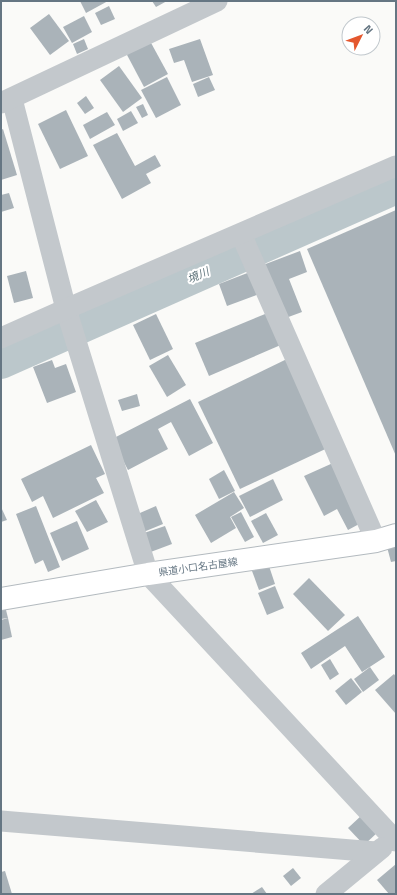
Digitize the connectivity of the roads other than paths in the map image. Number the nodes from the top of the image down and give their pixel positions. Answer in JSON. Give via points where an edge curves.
{"nodes":[{"id":1,"x":217,"y":1,"type":"edge"},
{"id":2,"x":6,"y":101,"type":"edge"},
{"id":3,"x":396,"y":166,"type":"edge"},
{"id":4,"x":241,"y":234,"type":"junction"},
{"id":5,"x":66,"y":309,"type":"junction"},
{"id":6,"x":1,"y":338,"type":"edge"},
{"id":7,"x":386,"y":538,"type":"edge"},
{"id":8,"x":148,"y":574,"type":"junction"},
{"id":9,"x":1,"y":598,"type":"edge"},
{"id":10,"x":1,"y":821,"type":"edge"},
{"id":11,"x":395,"y":841,"type":"edge"},
{"id":12,"x":376,"y":852,"type":"junction"},
{"id":13,"x":326,"y":894,"type":"edge"}],
"edges":[{"from":1,"to":2,"type":"street"},
{"from":2,"to":5,"type":"street"},
{"from":3,"to":4,"type":"street"},
{"from":4,"to":5,"type":"street"},
{"from":4,"to":7,"type":"street"},
{"from":5,"to":6,"type":"street"},
{"from":5,"to":8,"type":"street"},
{"from":7,"to":8,"type":"main road","name":"県道小口名古屋線"},
{"from":8,"to":9,"type":"main road","name":"県道小口名古屋線"},
{"from":8,"to":11,"type":"street"},
{"from":10,"to":12,"type":"street"},
{"from":11,"to":12,"type":"street"},
{"from":12,"to":13,"type":"street"}]}
